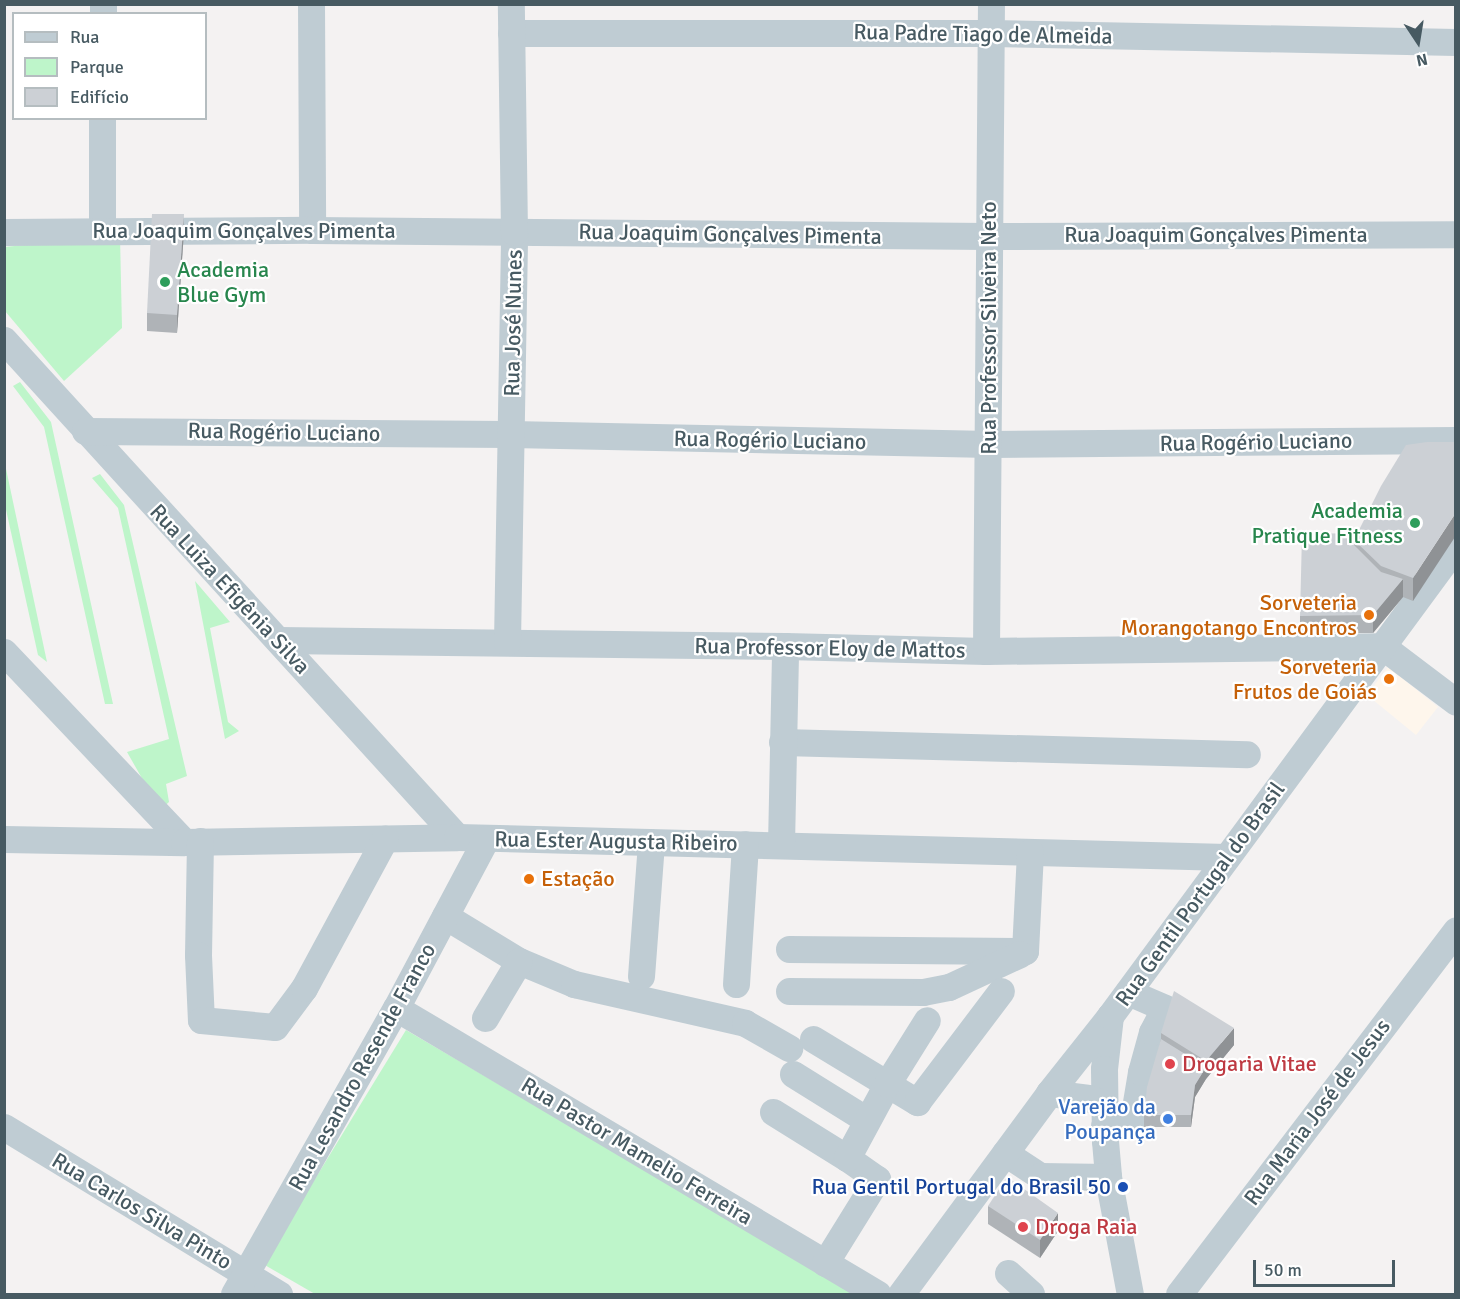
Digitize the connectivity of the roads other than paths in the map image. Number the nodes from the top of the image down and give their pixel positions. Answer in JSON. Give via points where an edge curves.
{"nodes":[{"id":1,"x":311,"y":4,"type":"edge"},
{"id":2,"x":512,"y":4,"type":"edge"},
{"id":3,"x":992,"y":4,"type":"edge"},
{"id":4,"x":511,"y":33,"type":"junction"},
{"id":5,"x":991,"y":33,"type":"junction"},
{"id":6,"x":1455,"y":42,"type":"edge"},
{"id":7,"x":102,"y":120,"type":"edge"},
{"id":8,"x":102,"y":230,"type":"junction"},
{"id":9,"x":312,"y":230,"type":"junction"},
{"id":10,"x":4,"y":232,"type":"edge"},
{"id":11,"x":514,"y":232,"type":"junction"},
{"id":12,"x":1455,"y":234,"type":"edge"},
{"id":13,"x":987,"y":236,"type":"junction"},
{"id":14,"x":4,"y":340,"type":"edge"},
{"id":15,"x":85,"y":430,"type":"junction"},
{"id":16,"x":511,"y":434,"type":"junction"},
{"id":17,"x":1455,"y":440,"type":"edge"},
{"id":18,"x":990,"y":444,"type":"junction"},
{"id":19,"x":1455,"y":546,"type":"edge"},
{"id":20,"x":278,"y":640,"type":"junction"},
{"id":21,"x":507,"y":642,"type":"junction"},
{"id":22,"x":784,"y":646,"type":"junction"},
{"id":23,"x":1382,"y":646,"type":"junction"},
{"id":24,"x":986,"y":651,"type":"junction"},
{"id":25,"x":4,"y":652,"type":"edge"},
{"id":26,"x":1455,"y":702,"type":"edge"},
{"id":27,"x":782,"y":742,"type":"junction"},
{"id":28,"x":1247,"y":754,"type":"dead end"},
{"id":29,"x":457,"y":837,"type":"junction"},
{"id":30,"x":4,"y":838,"type":"edge"},
{"id":31,"x":385,"y":838,"type":"junction"},
{"id":32,"x":486,"y":839,"type":"junction"},
{"id":33,"x":192,"y":842,"type":"junction"},
{"id":34,"x":651,"y":842,"type":"junction"},
{"id":35,"x":744,"y":844,"type":"junction"},
{"id":36,"x":781,"y":845,"type":"junction"},
{"id":37,"x":1030,"y":852,"type":"junction"},
{"id":38,"x":1227,"y":857,"type":"junction"},
{"id":39,"x":445,"y":916,"type":"junction"},
{"id":40,"x":1455,"y":930,"type":"edge"},
{"id":41,"x":789,"y":949,"type":"dead end"},
{"id":42,"x":1025,"y":951,"type":"junction"},
{"id":43,"x":519,"y":961,"type":"junction"},
{"id":44,"x":642,"y":976,"type":"dead end"},
{"id":45,"x":736,"y":984,"type":"dead end"},
{"id":46,"x":789,"y":991,"type":"dead end"},
{"id":47,"x":1001,"y":991,"type":"dead end"},
{"id":48,"x":1128,"y":992,"type":"junction"},
{"id":49,"x":396,"y":1008,"type":"junction"},
{"id":50,"x":1110,"y":1016,"type":"junction"},
{"id":51,"x":485,"y":1018,"type":"dead end"},
{"id":52,"x":927,"y":1020,"type":"dead end"},
{"id":53,"x":798,"y":1054,"type":"junction"},
{"id":54,"x":887,"y":1084,"type":"junction"},
{"id":55,"x":1049,"y":1094,"type":"junction"},
{"id":56,"x":773,"y":1112,"type":"dead end"},
{"id":57,"x":1104,"y":1115,"type":"junction"},
{"id":58,"x":867,"y":1120,"type":"junction"},
{"id":59,"x":4,"y":1127,"type":"edge"},
{"id":60,"x":1005,"y":1153,"type":"junction"},
{"id":61,"x":847,"y":1158,"type":"junction"},
{"id":62,"x":1108,"y":1177,"type":"junction"},
{"id":63,"x":825,"y":1263,"type":"junction"},
{"id":64,"x":1008,"y":1273,"type":"dead end"},
{"id":65,"x":240,"y":1285,"type":"edge"},
{"id":66,"x":279,"y":1294,"type":"edge"},
{"id":67,"x":878,"y":1294,"type":"edge"},
{"id":68,"x":901,"y":1294,"type":"edge"},
{"id":69,"x":1031,"y":1294,"type":"edge"},
{"id":70,"x":1130,"y":1294,"type":"edge"},
{"id":71,"x":1179,"y":1294,"type":"edge"}],
"edges":[{"from":1,"to":9,"type":"street"},
{"from":2,"to":4,"type":"street","name":"Rua José Nunes"},
{"from":3,"to":5,"type":"street","name":"Rua Professor Silveira Neto"},
{"from":4,"to":5,"type":"street","name":"Rua Padre Tiago de Almeida"},
{"from":4,"to":11,"type":"street","name":"Rua José Nunes"},
{"from":5,"to":6,"type":"street","name":"Rua Padre Tiago de Almeida"},
{"from":5,"to":13,"type":"street","name":"Rua Professor Silveira Neto"},
{"from":7,"to":8,"type":"street"},
{"from":8,"to":9,"type":"street","name":"Rua Joaquim Gonçalves Pimenta"},
{"from":8,"to":10,"type":"street","name":"Rua Joaquim Gonçalves Pimenta"},
{"from":9,"to":11,"type":"street","name":"Rua Joaquim Gonçalves Pimenta"},
{"from":11,"to":13,"type":"street","name":"Rua Joaquim Gonçalves Pimenta"},
{"from":11,"to":16,"type":"street","name":"Rua José Nunes"},
{"from":12,"to":13,"type":"street","name":"Rua Joaquim Gonçalves Pimenta"},
{"from":13,"to":18,"type":"street","name":"Rua Professor Silveira Neto"},
{"from":14,"to":15,"type":"street","name":"Rua Luiza Efigênia Silva"},
{"from":15,"to":16,"type":"street","name":"Rua Rogério Luciano"},
{"from":15,"to":20,"type":"street","name":"Rua Luiza Efigênia Silva"},
{"from":16,"to":18,"type":"street","name":"Rua Rogério Luciano"},
{"from":16,"to":21,"type":"street","name":"Rua José Nunes"},
{"from":17,"to":18,"type":"street","name":"Rua Rogério Luciano"},
{"from":18,"to":24,"type":"street","name":"Rua Professor Silveira Neto"},
{"from":19,"to":23,"type":"street","name":"Rua Gentil Portugal do Brasil"},
{"from":20,"to":21,"type":"street","name":"Rua Professor Eloy de Mattos"},
{"from":20,"to":29,"type":"street","name":"Rua Luiza Efigênia Silva"},
{"from":21,"to":22,"type":"street","name":"Rua Professor Eloy de Mattos"},
{"from":22,"to":24,"type":"street","name":"Rua Professor Eloy de Mattos"},
{"from":22,"to":27,"type":"street"},
{"from":23,"to":24,"type":"street","name":"Rua Professor Eloy de Mattos"},
{"from":23,"to":26,"type":"street"},
{"from":23,"to":38,"type":"street","name":"Rua Gentil Portugal do Brasil"},
{"from":25,"to":33,"type":"street"},
{"from":27,"to":28,"type":"street"},
{"from":27,"to":36,"type":"street"},
{"from":29,"to":31,"type":"street","name":"Rua Ester Augusta Ribeiro"},
{"from":29,"to":32,"type":"street","name":"Rua Ester Augusta Ribeiro"},
{"from":30,"to":33,"type":"street","name":"Rua Ester Augusta Ribeiro"},
{"from":31,"to":33,"type":"street","name":"Rua Ester Augusta Ribeiro"},
{"from":31,"to":33,"type":"street","via":[[304,988],[275,1027],[201,1020]]},
{"from":32,"to":34,"type":"street","name":"Rua Ester Augusta Ribeiro"},
{"from":32,"to":39,"type":"street","name":"Rua Lesandro Resende Franco"},
{"from":34,"to":35,"type":"street","name":"Rua Ester Augusta Ribeiro"},
{"from":34,"to":44,"type":"street"},
{"from":35,"to":36,"type":"street","name":"Rua Ester Augusta Ribeiro"},
{"from":35,"to":45,"type":"street"},
{"from":36,"to":37,"type":"street","name":"Rua Ester Augusta Ribeiro"},
{"from":37,"to":38,"type":"street","name":"Rua Ester Augusta Ribeiro"},
{"from":37,"to":42,"type":"street"},
{"from":38,"to":48,"type":"street","name":"Rua Gentil Portugal do Brasil"},
{"from":39,"to":43,"type":"street"},
{"from":39,"to":49,"type":"street","name":"Rua Lesandro Resende Franco"},
{"from":40,"to":71,"type":"street","name":"Rua Maria José de Jesus"},
{"from":41,"to":42,"type":"street"},
{"from":42,"to":46,"type":"street","via":[[949,987],[923,992]]},
{"from":43,"to":51,"type":"street"},
{"from":43,"to":53,"type":"street","via":[[574,984],[745,1023]]},
{"from":47,"to":54,"type":"street","via":[[918,1102]]},
{"from":48,"to":50,"type":"street","name":"Rua Gentil Portugal do Brasil"},
{"from":48,"to":57,"type":"street","via":[[1165,1008],[1152,1032],[1133,1120]]},
{"from":49,"to":63,"type":"street","name":"Rua Pastor Mamelio Ferreira"},
{"from":49,"to":65,"type":"street","name":"Rua Lesandro Resende Franco"},
{"from":50,"to":55,"type":"street"},
{"from":50,"to":57,"type":"street","name":"Rua Gentil Portugal do Brasil"},
{"from":52,"to":54,"type":"street"},
{"from":53,"to":54,"type":"street"},
{"from":53,"to":58,"type":"street"},
{"from":54,"to":58,"type":"street"},
{"from":55,"to":57,"type":"street","via":[[1087,1098]]},
{"from":55,"to":60,"type":"street"},
{"from":56,"to":61,"type":"street"},
{"from":57,"to":62,"type":"street","name":"Rua Gentil Portugal do Brasil"},
{"from":58,"to":61,"type":"street"},
{"from":59,"to":65,"type":"street","name":"Rua Carlos Silva Pinto"},
{"from":60,"to":62,"type":"street","via":[[1040,1176]]},
{"from":60,"to":68,"type":"street"},
{"from":61,"to":63,"type":"street","via":[[877,1179]]},
{"from":62,"to":70,"type":"street","name":"Rua Gentil Portugal do Brasil"},
{"from":63,"to":67,"type":"street","name":"Rua Pastor Mamelio Ferreira"},
{"from":64,"to":69,"type":"street"},
{"from":65,"to":66,"type":"street","name":"Rua Carlos Silva Pinto"}]}
